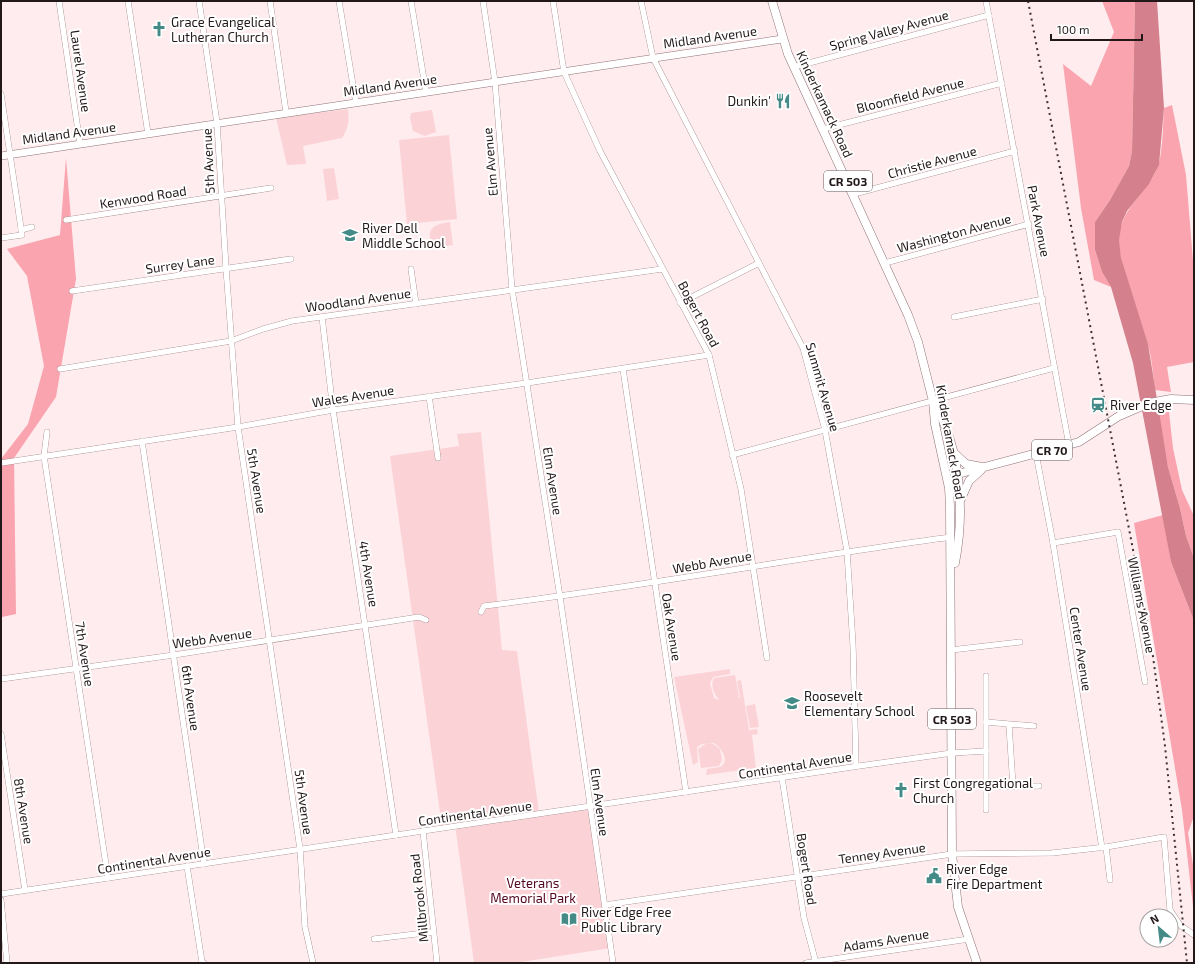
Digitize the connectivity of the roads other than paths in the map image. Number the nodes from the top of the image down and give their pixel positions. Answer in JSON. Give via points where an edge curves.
{"nodes":[{"id":1,"x":59,"y":1,"type":"edge"},
{"id":2,"x":128,"y":1,"type":"edge"},
{"id":3,"x":199,"y":1,"type":"edge"},
{"id":4,"x":270,"y":1,"type":"edge"},
{"id":5,"x":339,"y":1,"type":"edge"},
{"id":6,"x":412,"y":1,"type":"edge"},
{"id":7,"x":483,"y":1,"type":"edge"},
{"id":8,"x":553,"y":1,"type":"edge"},
{"id":9,"x":641,"y":1,"type":"edge"},
{"id":10,"x":772,"y":1,"type":"edge"},
{"id":11,"x":986,"y":1,"type":"edge"},
{"id":12,"x":989,"y":15,"type":"junction"},
{"id":13,"x":782,"y":39,"type":"junction"},
{"id":14,"x":653,"y":58,"type":"junction"},
{"id":15,"x":794,"y":67,"type":"junction"},
{"id":16,"x":564,"y":72,"type":"junction"},
{"id":17,"x":495,"y":82,"type":"junction"},
{"id":18,"x":1002,"y":83,"type":"junction"},
{"id":19,"x":426,"y":92,"type":"junction"},
{"id":20,"x":1,"y":94,"type":"edge"},
{"id":21,"x":356,"y":103,"type":"junction"},
{"id":22,"x":286,"y":112,"type":"junction"},
{"id":23,"x":217,"y":123,"type":"junction"},
{"id":24,"x":823,"y":129,"type":"junction"},
{"id":25,"x":148,"y":134,"type":"junction"},
{"id":26,"x":80,"y":144,"type":"junction"},
{"id":27,"x":1015,"y":151,"type":"junction"},
{"id":28,"x":10,"y":154,"type":"junction"},
{"id":29,"x":1,"y":156,"type":"edge"},
{"id":30,"x":271,"y":188,"type":"dead end"},
{"id":31,"x":854,"y":194,"type":"junction"},
{"id":32,"x":221,"y":195,"type":"junction"},
{"id":33,"x":66,"y":220,"type":"dead end"},
{"id":34,"x":1029,"y":224,"type":"junction"},
{"id":35,"x":32,"y":227,"type":"dead end"},
{"id":36,"x":21,"y":230,"type":"junction"},
{"id":37,"x":1,"y":238,"type":"edge"},
{"id":38,"x":291,"y":259,"type":"dead end"},
{"id":39,"x":759,"y":263,"type":"junction"},
{"id":40,"x":885,"y":263,"type":"junction"},
{"id":41,"x":226,"y":268,"type":"junction"},
{"id":42,"x":411,"y":269,"type":"dead end"},
{"id":43,"x":662,"y":269,"type":"junction"},
{"id":44,"x":512,"y":289,"type":"junction"},
{"id":45,"x":72,"y":291,"type":"dead end"},
{"id":46,"x":1043,"y":299,"type":"junction"},
{"id":47,"x":680,"y":303,"type":"junction"},
{"id":48,"x":416,"y":304,"type":"junction"},
{"id":49,"x":322,"y":316,"type":"junction"},
{"id":50,"x":954,"y":318,"type":"dead end"},
{"id":51,"x":231,"y":341,"type":"junction"},
{"id":52,"x":709,"y":356,"type":"junction"},
{"id":53,"x":1054,"y":368,"type":"junction"},
{"id":54,"x":60,"y":369,"type":"dead end"},
{"id":55,"x":623,"y":369,"type":"junction"},
{"id":56,"x":527,"y":384,"type":"junction"},
{"id":57,"x":430,"y":396,"type":"junction"},
{"id":58,"x":1193,"y":400,"type":"edge"},
{"id":59,"x":933,"y":401,"type":"junction"},
{"id":60,"x":333,"y":410,"type":"junction"},
{"id":61,"x":238,"y":427,"type":"junction"},
{"id":62,"x":825,"y":430,"type":"junction"},
{"id":63,"x":47,"y":432,"type":"dead end"},
{"id":64,"x":142,"y":441,"type":"junction"},
{"id":65,"x":1069,"y":446,"type":"junction"},
{"id":66,"x":953,"y":452,"type":"junction"},
{"id":67,"x":1036,"y":454,"type":"junction"},
{"id":68,"x":732,"y":455,"type":"junction"},
{"id":69,"x":44,"y":456,"type":"junction"},
{"id":70,"x":438,"y":458,"type":"dead end"},
{"id":71,"x":1,"y":462,"type":"edge"},
{"id":72,"x":985,"y":467,"type":"junction"},
{"id":73,"x":958,"y":474,"type":"junction"},
{"id":74,"x":960,"y":503,"type":"junction"},
{"id":75,"x":959,"y":524,"type":"junction"},
{"id":76,"x":951,"y":537,"type":"junction"},
{"id":77,"x":1053,"y":542,"type":"junction"},
{"id":78,"x":847,"y":551,"type":"junction"},
{"id":79,"x":753,"y":567,"type":"junction"},
{"id":80,"x":952,"y":577,"type":"junction"},
{"id":81,"x":654,"y":583,"type":"junction"},
{"id":82,"x":560,"y":597,"type":"junction"},
{"id":83,"x":481,"y":612,"type":"dead end"},
{"id":84,"x":426,"y":620,"type":"dead end"},
{"id":85,"x":365,"y":626,"type":"junction"},
{"id":86,"x":270,"y":641,"type":"junction"},
{"id":87,"x":1020,"y":642,"type":"dead end"},
{"id":88,"x":951,"y":650,"type":"junction"},
{"id":89,"x":174,"y":655,"type":"junction"},
{"id":90,"x":767,"y":658,"type":"dead end"},
{"id":91,"x":76,"y":667,"type":"junction"},
{"id":92,"x":986,"y":676,"type":"dead end"},
{"id":93,"x":1,"y":679,"type":"edge"},
{"id":94,"x":1145,"y":682,"type":"dead end"},
{"id":95,"x":986,"y":722,"type":"junction"},
{"id":96,"x":1009,"y":724,"type":"junction"},
{"id":97,"x":1034,"y":726,"type":"dead end"},
{"id":98,"x":1,"y":734,"type":"edge"},
{"id":99,"x":986,"y":751,"type":"junction"},
{"id":100,"x":952,"y":753,"type":"junction"},
{"id":101,"x":856,"y":766,"type":"junction"},
{"id":102,"x":782,"y":778,"type":"junction"},
{"id":103,"x":1013,"y":786,"type":"junction"},
{"id":104,"x":1039,"y":786,"type":"dead end"},
{"id":105,"x":986,"y":787,"type":"junction"},
{"id":106,"x":686,"y":792,"type":"junction"},
{"id":107,"x":589,"y":807,"type":"junction"},
{"id":108,"x":986,"y":810,"type":"dead end"},
{"id":109,"x":423,"y":831,"type":"junction"},
{"id":110,"x":396,"y":835,"type":"junction"},
{"id":111,"x":1104,"y":848,"type":"junction"},
{"id":112,"x":300,"y":849,"type":"junction"},
{"id":113,"x":952,"y":854,"type":"junction"},
{"id":114,"x":204,"y":864,"type":"junction"},
{"id":115,"x":187,"y":866,"type":"junction"},
{"id":116,"x":797,"y":877,"type":"junction"},
{"id":117,"x":108,"y":878,"type":"junction"},
{"id":118,"x":1110,"y":880,"type":"dead end"},
{"id":119,"x":25,"y":890,"type":"junction"},
{"id":120,"x":1,"y":894,"type":"edge"},
{"id":121,"x":1,"y":900,"type":"edge"},
{"id":122,"x":605,"y":906,"type":"junction"},
{"id":123,"x":433,"y":932,"type":"junction"},
{"id":124,"x":1194,"y":936,"type":"edge"},
{"id":125,"x":969,"y":938,"type":"junction"},
{"id":126,"x":374,"y":939,"type":"dead end"},
{"id":127,"x":816,"y":962,"type":"edge"},
{"id":128,"x":7,"y":963,"type":"edge"},
{"id":129,"x":204,"y":963,"type":"edge"},
{"id":130,"x":313,"y":963,"type":"edge"},
{"id":131,"x":437,"y":963,"type":"edge"},
{"id":132,"x":613,"y":963,"type":"edge"},
{"id":133,"x":806,"y":963,"type":"edge"},
{"id":134,"x":977,"y":963,"type":"edge"}],
"edges":[{"from":1,"to":26,"type":"street","name":"Laurel Avenue"},
{"from":2,"to":25,"type":"street"},
{"from":3,"to":23,"type":"street","name":"5th Avenue"},
{"from":4,"to":22,"type":"street"},
{"from":5,"to":21,"type":"street"},
{"from":6,"to":19,"type":"street"},
{"from":7,"to":17,"type":"street","name":"Elm Avenue"},
{"from":8,"to":16,"type":"street","name":"Bogert Road"},
{"from":9,"to":14,"type":"street","name":"Summit Avenue"},
{"from":10,"to":13,"type":"main road","name":"Kinderkamack Road","number":"CR 503"},
{"from":11,"to":12,"type":"street","name":"Park Avenue"},
{"from":12,"to":15,"type":"street","name":"Spring Valley Avenue"},
{"from":12,"to":18,"type":"street","name":"Park Avenue"},
{"from":13,"to":14,"type":"street","name":"Midland Avenue"},
{"from":13,"to":15,"type":"main road","name":"Kinderkamack Road","number":"CR 503"},
{"from":14,"to":16,"type":"street","name":"Midland Avenue"},
{"from":14,"to":39,"type":"street","name":"Summit Avenue"},
{"from":15,"to":24,"type":"main road","name":"Kinderkamack Road","number":"CR 503"},
{"from":16,"to":17,"type":"street","name":"Midland Avenue"},
{"from":16,"to":43,"type":"street","name":"Bogert Road","via":[[600,151]]},
{"from":17,"to":19,"type":"street","name":"Midland Avenue"},
{"from":17,"to":44,"type":"street","name":"Elm Avenue"},
{"from":18,"to":24,"type":"street","name":"Bloomfield Avenue"},
{"from":18,"to":27,"type":"street","name":"Park Avenue"},
{"from":19,"to":21,"type":"street","name":"Midland Avenue"},
{"from":20,"to":28,"type":"street"},
{"from":21,"to":22,"type":"street","name":"Midland Avenue"},
{"from":22,"to":23,"type":"street","name":"Midland Avenue"},
{"from":23,"to":25,"type":"street","name":"Midland Avenue"},
{"from":23,"to":32,"type":"street","name":"5th Avenue"},
{"from":24,"to":31,"type":"main road","name":"Kinderkamack Road","number":"CR 503"},
{"from":25,"to":26,"type":"street","name":"Midland Avenue"},
{"from":26,"to":28,"type":"street","name":"Midland Avenue"},
{"from":27,"to":31,"type":"street","name":"Christie Avenue"},
{"from":27,"to":34,"type":"street","name":"Park Avenue"},
{"from":28,"to":29,"type":"street","name":"Midland Avenue"},
{"from":28,"to":36,"type":"street"},
{"from":30,"to":32,"type":"street","name":"Kenwood Road"},
{"from":31,"to":40,"type":"main road","name":"Kinderkamack Road","number":"CR 503"},
{"from":32,"to":33,"type":"street","name":"Kenwood Road"},
{"from":32,"to":41,"type":"street","name":"5th Avenue"},
{"from":34,"to":40,"type":"street","name":"Washington Avenue"},
{"from":34,"to":46,"type":"street","name":"Park Avenue"},
{"from":35,"to":36,"type":"street"},
{"from":36,"to":37,"type":"street","via":[[22,235]]},
{"from":38,"to":41,"type":"street","name":"Surrey Lane"},
{"from":39,"to":47,"type":"street"},
{"from":39,"to":62,"type":"street","name":"Summit Avenue","via":[[803,348]]},
{"from":40,"to":59,"type":"main road","name":"Kinderkamack Road","number":"CR 503","via":[[918,342]]},
{"from":41,"to":45,"type":"street","name":"Surrey Lane"},
{"from":41,"to":51,"type":"street","name":"5th Avenue"},
{"from":42,"to":48,"type":"street"},
{"from":43,"to":44,"type":"street","name":"Woodland Avenue"},
{"from":43,"to":47,"type":"street","name":"Bogert Road"},
{"from":44,"to":48,"type":"street","name":"Woodland Avenue"},
{"from":44,"to":56,"type":"street","name":"Elm Avenue"},
{"from":46,"to":50,"type":"street"},
{"from":46,"to":53,"type":"street","name":"Park Avenue"},
{"from":47,"to":52,"type":"street","name":"Bogert Road"},
{"from":48,"to":49,"type":"street","name":"Woodland Avenue"},
{"from":49,"to":51,"type":"street","name":"Woodland Avenue","via":[[281,323]]},
{"from":49,"to":60,"type":"street","name":"4th Avenue"},
{"from":51,"to":54,"type":"street","name":"Woodland Avenue"},
{"from":51,"to":61,"type":"street","name":"5th Avenue"},
{"from":52,"to":55,"type":"street","name":"Wales Avenue"},
{"from":52,"to":68,"type":"street","name":"Bogert Road"},
{"from":53,"to":59,"type":"street"},
{"from":53,"to":65,"type":"street","name":"Park Avenue"},
{"from":55,"to":56,"type":"street","name":"Wales Avenue"},
{"from":55,"to":81,"type":"street","name":"Oak Avenue"},
{"from":56,"to":57,"type":"street","name":"Wales Avenue"},
{"from":56,"to":82,"type":"street","name":"Elm Avenue"},
{"from":57,"to":60,"type":"street","name":"Wales Avenue"},
{"from":57,"to":70,"type":"street"},
{"from":58,"to":65,"type":"main road","number":"CR 70","via":[[1159,401],[1139,406]]},
{"from":59,"to":62,"type":"street"},
{"from":59,"to":66,"type":"main road","via":[[941,415]]},
{"from":59,"to":76,"type":"main road","name":"Kinderkamack Road","number":"CR 503","via":[[934,424],[949,488]]},
{"from":60,"to":61,"type":"street","name":"Wales Avenue"},
{"from":60,"to":85,"type":"street","name":"4th Avenue"},
{"from":61,"to":64,"type":"street","name":"Wales Avenue"},
{"from":61,"to":86,"type":"street","name":"5th Avenue"},
{"from":62,"to":68,"type":"street"},
{"from":62,"to":78,"type":"street","name":"Summit Avenue"},
{"from":63,"to":69,"type":"street","name":"7th Avenue"},
{"from":64,"to":69,"type":"street","name":"Wales Avenue"},
{"from":64,"to":89,"type":"street","name":"6th Avenue"},
{"from":65,"to":67,"type":"main road","number":"CR 70"},
{"from":66,"to":72,"type":"main road","via":[[966,464]]},
{"from":66,"to":73,"type":"main road"},
{"from":67,"to":72,"type":"main road","number":"CR 70"},
{"from":67,"to":77,"type":"street","name":"Center Avenue"},
{"from":68,"to":79,"type":"street","name":"Bogert Road","via":[[741,489]]},
{"from":69,"to":71,"type":"street","name":"Wales Avenue"},
{"from":69,"to":91,"type":"street","name":"7th Avenue"},
{"from":72,"to":73,"type":"main road","number":"CR 70"},
{"from":72,"to":74,"type":"main road","via":[[969,481]]},
{"from":73,"to":74,"type":"main road"},
{"from":74,"to":75,"type":"main road"},
{"from":75,"to":76,"type":"main road"},
{"from":75,"to":80,"type":"main road","via":[[959,540]]},
{"from":76,"to":78,"type":"street","name":"Webb Avenue"},
{"from":76,"to":80,"type":"main road","name":"Kinderkamack Road","number":"CR 503"},
{"from":77,"to":94,"type":"street","name":"Williams Avenue","via":[[1118,532]]},
{"from":77,"to":111,"type":"street","name":"Center Avenue"},
{"from":78,"to":79,"type":"street","name":"Webb Avenue"},
{"from":78,"to":101,"type":"street","name":"Summit Avenue","via":[[853,645]]},
{"from":79,"to":81,"type":"street","name":"Webb Avenue"},
{"from":79,"to":90,"type":"street","name":"Bogert Road"},
{"from":80,"to":88,"type":"main road","name":"Kinderkamack Road","number":"CR 503"},
{"from":81,"to":82,"type":"street","name":"Webb Avenue"},
{"from":81,"to":106,"type":"street","name":"Oak Avenue"},
{"from":82,"to":83,"type":"street","name":"Webb Avenue","via":[[484,606]]},
{"from":82,"to":107,"type":"street","name":"Elm Avenue"},
{"from":84,"to":85,"type":"street","name":"Webb Avenue","via":[[420,617]]},
{"from":85,"to":86,"type":"street","name":"Webb Avenue"},
{"from":85,"to":110,"type":"street","name":"4th Avenue"},
{"from":86,"to":89,"type":"street","name":"Webb Avenue"},
{"from":86,"to":112,"type":"street","name":"5th Avenue"},
{"from":87,"to":88,"type":"street"},
{"from":88,"to":100,"type":"main road","name":"Kinderkamack Road","number":"CR 503"},
{"from":89,"to":91,"type":"street","name":"Webb Avenue"},
{"from":89,"to":114,"type":"street","name":"6th Avenue"},
{"from":91,"to":93,"type":"street","name":"Webb Avenue"},
{"from":91,"to":117,"type":"street","name":"7th Avenue"},
{"from":92,"to":95,"type":"street"},
{"from":95,"to":96,"type":"street"},
{"from":95,"to":99,"type":"street"},
{"from":96,"to":97,"type":"street"},
{"from":96,"to":103,"type":"street"},
{"from":98,"to":119,"type":"street","name":"8th Avenue"},
{"from":99,"to":100,"type":"street","name":"Continental Avenue"},
{"from":99,"to":105,"type":"street"},
{"from":100,"to":101,"type":"street","name":"Continental Avenue"},
{"from":100,"to":113,"type":"main road","name":"Kinderkamack Road","number":"CR 503"},
{"from":101,"to":102,"type":"street","name":"Continental Avenue"},
{"from":102,"to":106,"type":"street","name":"Continental Avenue"},
{"from":102,"to":116,"type":"street","name":"Bogert Road"},
{"from":103,"to":104,"type":"street"},
{"from":103,"to":105,"type":"street"},
{"from":105,"to":108,"type":"street"},
{"from":106,"to":107,"type":"street","name":"Continental Avenue"},
{"from":107,"to":109,"type":"street","name":"Continental Avenue"},
{"from":107,"to":122,"type":"street","name":"Elm Avenue"},
{"from":109,"to":110,"type":"street","name":"Continental Avenue"},
{"from":109,"to":123,"type":"street","name":"Millbrook Road"},
{"from":110,"to":112,"type":"street","name":"Continental Avenue"},
{"from":111,"to":113,"type":"street","name":"Tenney Avenue","via":[[1052,853]]},
{"from":111,"to":118,"type":"street","name":"Center Avenue"},
{"from":111,"to":124,"type":"street","name":"Tenney Avenue","via":[[1164,838],[1170,910],[1180,926]]},
{"from":112,"to":114,"type":"street","name":"Continental Avenue"},
{"from":112,"to":130,"type":"street","name":"5th Avenue","via":[[305,927]]},
{"from":113,"to":116,"type":"street","name":"Tenney Avenue"},
{"from":113,"to":125,"type":"main road","name":"Kinderkamack Road","number":"CR 503","via":[[958,907]]},
{"from":114,"to":115,"type":"street","name":"Continental Avenue"},
{"from":115,"to":117,"type":"street","name":"Continental Avenue"},
{"from":115,"to":129,"type":"street"},
{"from":116,"to":122,"type":"street","name":"Tenney Avenue"},
{"from":116,"to":127,"type":"street","name":"Bogert Road"},
{"from":117,"to":119,"type":"street","name":"Continental Avenue"},
{"from":119,"to":120,"type":"street","name":"Continental Avenue"},
{"from":121,"to":128,"type":"street"},
{"from":122,"to":132,"type":"street","name":"Elm Avenue"},
{"from":123,"to":126,"type":"street"},
{"from":123,"to":131,"type":"street","name":"Millbrook Road"},
{"from":125,"to":127,"type":"street","name":"Adams Avenue"},
{"from":125,"to":134,"type":"main road","name":"Kinderkamack Road","number":"CR 503"},
{"from":127,"to":133,"type":"street","name":"Adams Avenue"}]}
